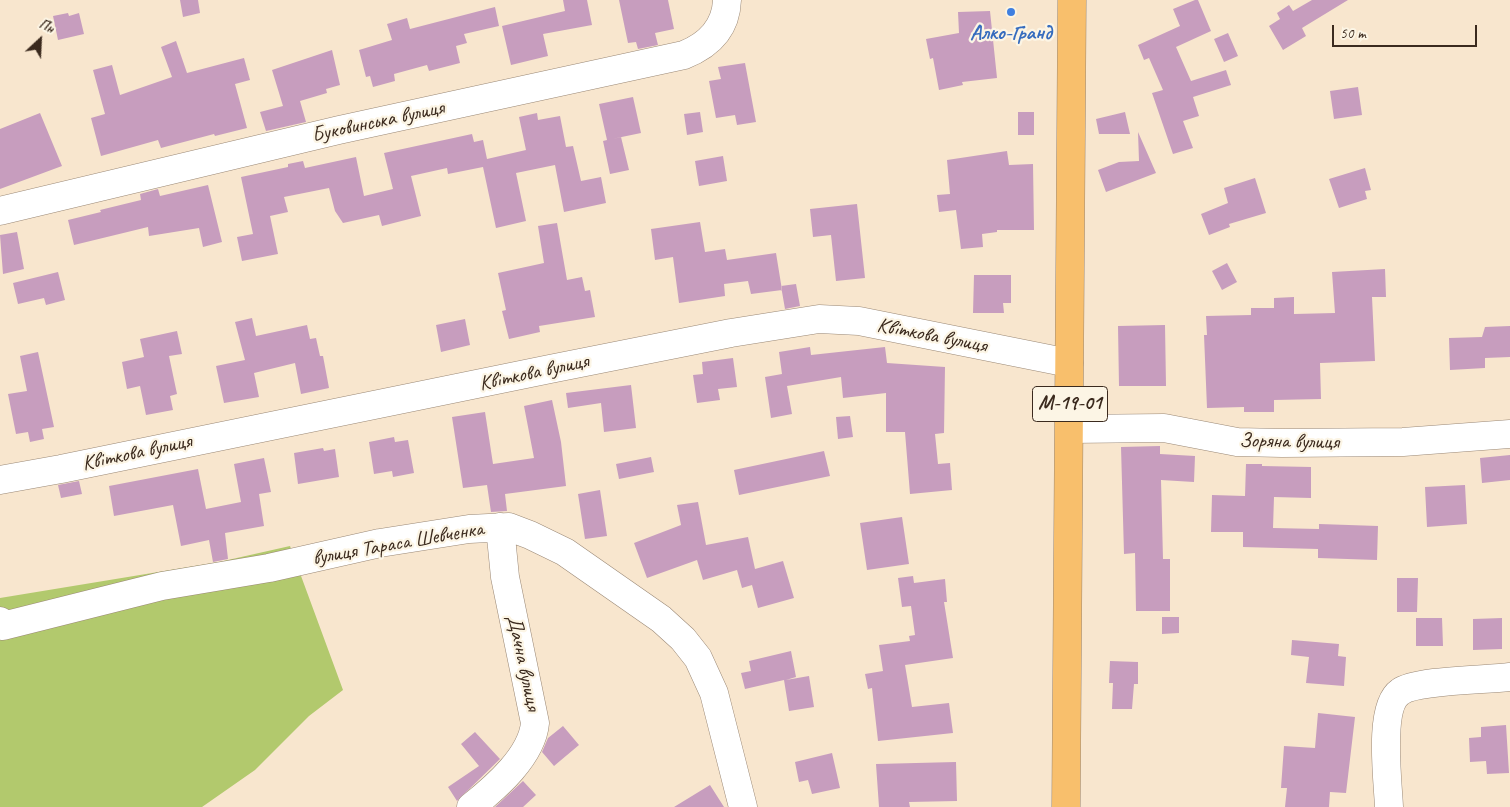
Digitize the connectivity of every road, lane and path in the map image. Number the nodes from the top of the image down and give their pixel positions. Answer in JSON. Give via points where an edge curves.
{"nodes":[{"id":1,"x":727,"y":0,"type":"edge"},
{"id":2,"x":1072,"y":0,"type":"edge"},
{"id":3,"x":0,"y":211,"type":"edge"},
{"id":4,"x":1070,"y":363,"type":"junction"},
{"id":5,"x":1070,"y":429,"type":"junction"},
{"id":6,"x":1510,"y":434,"type":"edge"},
{"id":7,"x":0,"y":480,"type":"edge"},
{"id":8,"x":500,"y":527,"type":"junction"},
{"id":9,"x":0,"y":621,"type":"edge"},
{"id":10,"x":1510,"y":678,"type":"edge"},
{"id":11,"x":471,"y":807,"type":"edge"},
{"id":12,"x":743,"y":807,"type":"edge"},
{"id":13,"x":1066,"y":807,"type":"edge"},
{"id":14,"x":1389,"y":807,"type":"edge"}],
"edges":[{"from":1,"to":3,"type":"street","name":"Буковинська вулиця","via":[[717,32],[703,46],[684,55],[339,130]]},
{"from":2,"to":4,"type":"main road","number":"М-19-01"},
{"from":4,"to":5,"type":"main road","number":"М-19-01"},
{"from":4,"to":7,"type":"street","name":"Квіткова вулиця","via":[[867,323],[819,319],[731,333]]},
{"from":5,"to":6,"type":"street","name":"Зоряна вулиця","via":[[1164,428],[1237,442],[1282,443],[1403,442]]},
{"from":5,"to":13,"type":"main road","number":"М-19-01"},
{"from":8,"to":9,"type":"street","name":"вулиця Тараса Шевченка","via":[[470,528],[406,539],[269,568],[162,586],[3,626]]},
{"from":8,"to":11,"type":"street","name":"Дачна вулиця","via":[[505,577],[535,723],[530,742],[516,762]]},
{"from":8,"to":12,"type":"street","name":"вулиця Тараса Шевченка","via":[[517,530],[565,552],[661,619],[683,639],[698,658],[714,694]]},
{"from":10,"to":14,"type":"street","via":[[1425,685],[1397,694],[1387,727]]}]}
